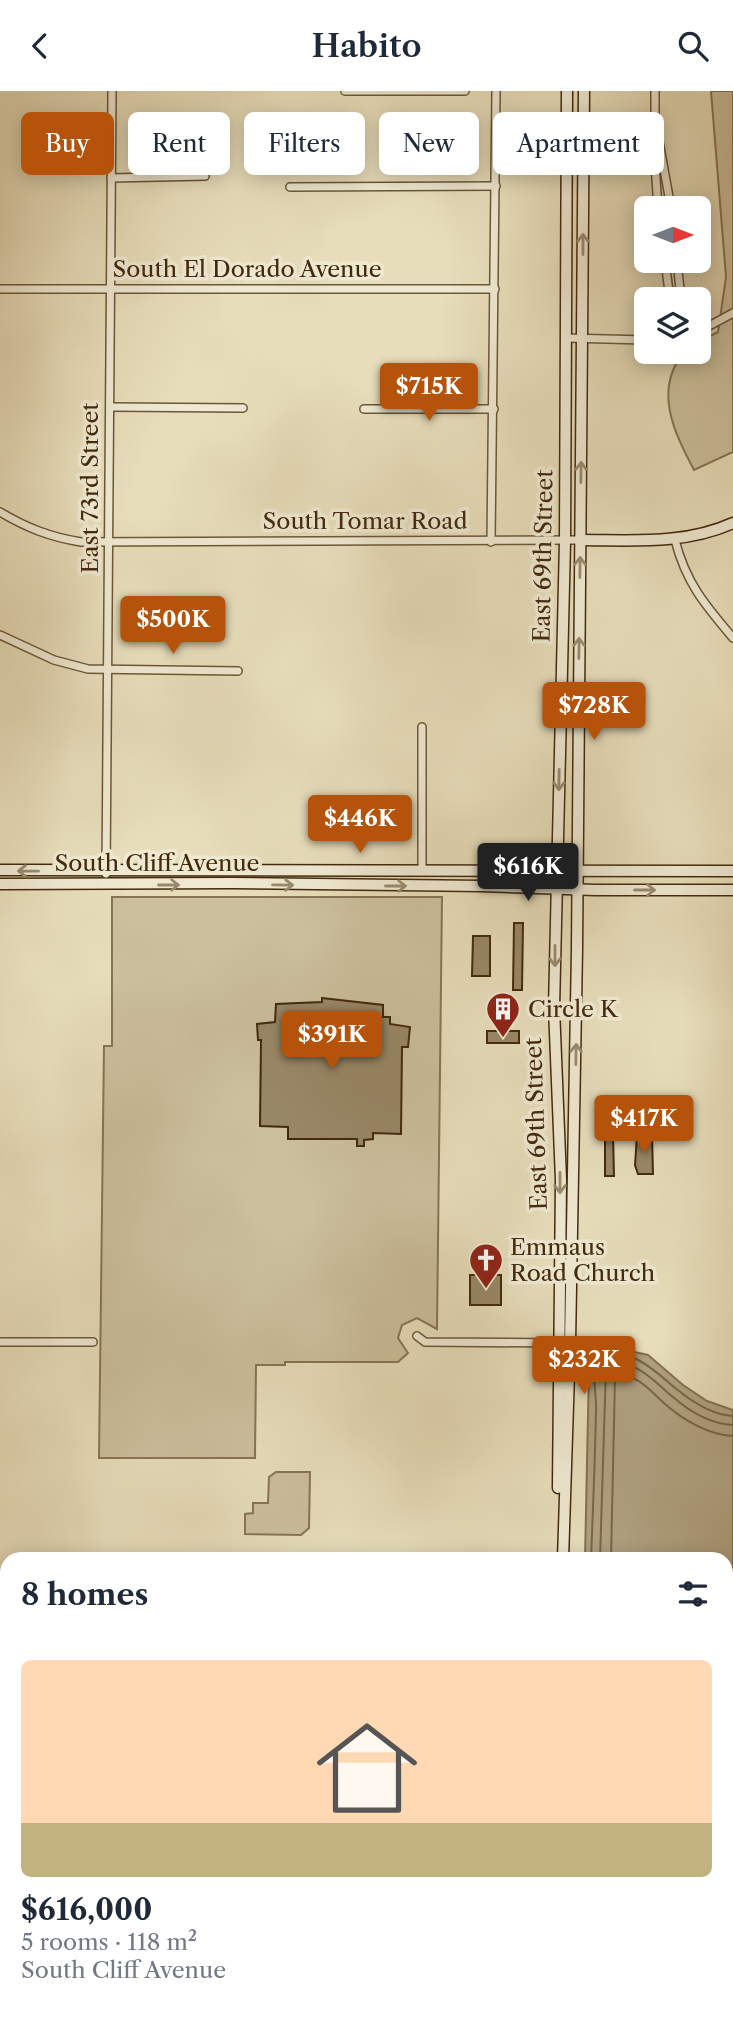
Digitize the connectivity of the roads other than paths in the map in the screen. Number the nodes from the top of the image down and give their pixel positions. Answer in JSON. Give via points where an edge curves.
{"nodes":[{"id":1,"x":112,"y":91,"type":"edge"},
{"id":2,"x":345,"y":91,"type":"edge"},
{"id":3,"x":465,"y":91,"type":"edge"},
{"id":4,"x":496,"y":91,"type":"edge"},
{"id":5,"x":567,"y":91,"type":"edge"},
{"id":6,"x":584,"y":91,"type":"edge"},
{"id":7,"x":655,"y":91,"type":"edge"},
{"id":8,"x":656,"y":112,"type":"edge"},
{"id":9,"x":664,"y":170,"type":"edge"},
{"id":10,"x":656,"y":175,"type":"edge"},
{"id":11,"x":205,"y":176,"type":"dead end"},
{"id":12,"x":111,"y":178,"type":"junction"},
{"id":13,"x":496,"y":186,"type":"junction"},
{"id":14,"x":290,"y":187,"type":"dead end"},
{"id":15,"x":657,"y":196,"type":"edge"},
{"id":16,"x":669,"y":196,"type":"edge"},
{"id":17,"x":0,"y":289,"type":"edge"},
{"id":18,"x":111,"y":289,"type":"junction"},
{"id":19,"x":495,"y":289,"type":"junction"},
{"id":20,"x":733,"y":313,"type":"edge"},
{"id":21,"x":711,"y":325,"type":"edge"},
{"id":22,"x":566,"y":338,"type":"junction"},
{"id":23,"x":583,"y":339,"type":"junction"},
{"id":24,"x":634,"y":340,"type":"edge"},
{"id":25,"x":110,"y":407,"type":"junction"},
{"id":26,"x":243,"y":408,"type":"dead end"},
{"id":27,"x":364,"y":409,"type":"dead end"},
{"id":28,"x":494,"y":409,"type":"junction"},
{"id":29,"x":0,"y":512,"type":"edge"},
{"id":30,"x":733,"y":523,"type":"edge"},
{"id":31,"x":580,"y":540,"type":"junction"},
{"id":32,"x":675,"y":540,"type":"junction"},
{"id":33,"x":565,"y":541,"type":"junction"},
{"id":34,"x":109,"y":542,"type":"junction"},
{"id":35,"x":491,"y":542,"type":"junction"},
{"id":36,"x":0,"y":635,"type":"edge"},
{"id":37,"x":733,"y":638,"type":"edge"},
{"id":38,"x":108,"y":669,"type":"junction"},
{"id":39,"x":238,"y":671,"type":"dead end"},
{"id":40,"x":422,"y":727,"type":"dead end"},
{"id":41,"x":0,"y":870,"type":"edge"},
{"id":42,"x":422,"y":871,"type":"junction"},
{"id":43,"x":557,"y":871,"type":"junction"},
{"id":44,"x":577,"y":871,"type":"junction"},
{"id":45,"x":733,"y":871,"type":"edge"},
{"id":46,"x":106,"y":872,"type":"junction"},
{"id":47,"x":0,"y":884,"type":"edge"},
{"id":48,"x":106,"y":885,"type":"junction"},
{"id":49,"x":556,"y":888,"type":"junction"},
{"id":50,"x":576,"y":888,"type":"junction"},
{"id":51,"x":733,"y":890,"type":"edge"},
{"id":52,"x":416,"y":1336,"type":"dead end"},
{"id":53,"x":0,"y":1342,"type":"edge"},
{"id":54,"x":93,"y":1342,"type":"dead end"},
{"id":55,"x":564,"y":1343,"type":"junction"},
{"id":56,"x":563,"y":1552,"type":"edge"}],
"edges":[{"from":1,"to":12,"type":"street","name":"East 73rd Street"},
{"from":2,"to":3,"type":"street"},
{"from":4,"to":13,"type":"street"},
{"from":5,"to":22,"type":"main road","name":"East 69th Street"},
{"from":23,"to":6,"type":"main road","name":"East 69th Street","one_way":true},
{"from":7,"to":8,"type":"street"},
{"from":9,"to":16,"type":"street"},
{"from":10,"to":15,"type":"street"},
{"from":11,"to":12,"type":"street"},
{"from":12,"to":18,"type":"street","name":"East 73rd Street"},
{"from":13,"to":14,"type":"street"},
{"from":13,"to":19,"type":"street"},
{"from":17,"to":18,"type":"street","name":"South El Dorado Avenue"},
{"from":18,"to":19,"type":"street","name":"South El Dorado Avenue"},
{"from":18,"to":25,"type":"street","name":"East 73rd Street"},
{"from":19,"to":28,"type":"street"},
{"from":20,"to":21,"type":"street"},
{"from":22,"to":23,"type":"street"},
{"from":22,"to":33,"type":"main road","name":"East 69th Street"},
{"from":23,"to":24,"type":"street"},
{"from":31,"to":23,"type":"main road","name":"East 69th Street","one_way":true},
{"from":25,"to":26,"type":"street"},
{"from":25,"to":34,"type":"street","name":"East 73rd Street"},
{"from":27,"to":28,"type":"street"},
{"from":28,"to":35,"type":"street"},
{"from":29,"to":34,"type":"street","name":"South Tomar Road","via":[[53,537]]},
{"from":30,"to":32,"type":"main road","name":"South Tomar Road"},
{"from":31,"to":32,"type":"main road","name":"South Tomar Road"},
{"from":31,"to":33,"type":"street","name":"South Tomar Road"},
{"from":44,"to":31,"type":"main road","name":"East 69th Street","one_way":true},
{"from":32,"to":37,"type":"street","via":[[691,585]]},
{"from":33,"to":35,"type":"street","name":"South Tomar Road"},
{"from":33,"to":43,"type":"main road","name":"East 69th Street","one_way":true},
{"from":34,"to":35,"type":"street","name":"South Tomar Road"},
{"from":34,"to":38,"type":"street","name":"East 73rd Street"},
{"from":36,"to":38,"type":"street","via":[[54,660]]},
{"from":38,"to":39,"type":"street"},
{"from":38,"to":46,"type":"street","name":"East 73rd Street"},
{"from":40,"to":42,"type":"street"},
{"from":46,"to":41,"type":"main road","name":"South Cliff Avenue","one_way":true},
{"from":42,"to":43,"type":"main road","name":"South Cliff Avenue"},
{"from":42,"to":46,"type":"main road","name":"South Cliff Avenue"},
{"from":43,"to":44,"type":"main road","name":"South Cliff Avenue"},
{"from":43,"to":49,"type":"main road","name":"East 69th Street"},
{"from":44,"to":45,"type":"main road","name":"South Cliff Avenue"},
{"from":44,"to":50,"type":"main road","name":"East 69th Street"},
{"from":46,"to":48,"type":"street","name":"East 73rd Street"},
{"from":47,"to":48,"type":"main road","name":"South Cliff Avenue"},
{"from":48,"to":49,"type":"main road","name":"South Cliff Avenue","one_way":true},
{"from":49,"to":50,"type":"main road","name":"South Cliff Avenue"},
{"from":49,"to":55,"type":"main road","name":"East 69th Street","one_way":true,"via":[[555,1047]]},
{"from":50,"to":51,"type":"main road","name":"South Cliff Avenue","one_way":true},
{"from":55,"to":50,"type":"main road","name":"East 69th Street","one_way":true},
{"from":52,"to":55,"type":"street","via":[[425,1342]]},
{"from":53,"to":54,"type":"street"},
{"from":55,"to":56,"type":"main road","name":"East 69th Street","via":[[557,1474]]}]}
